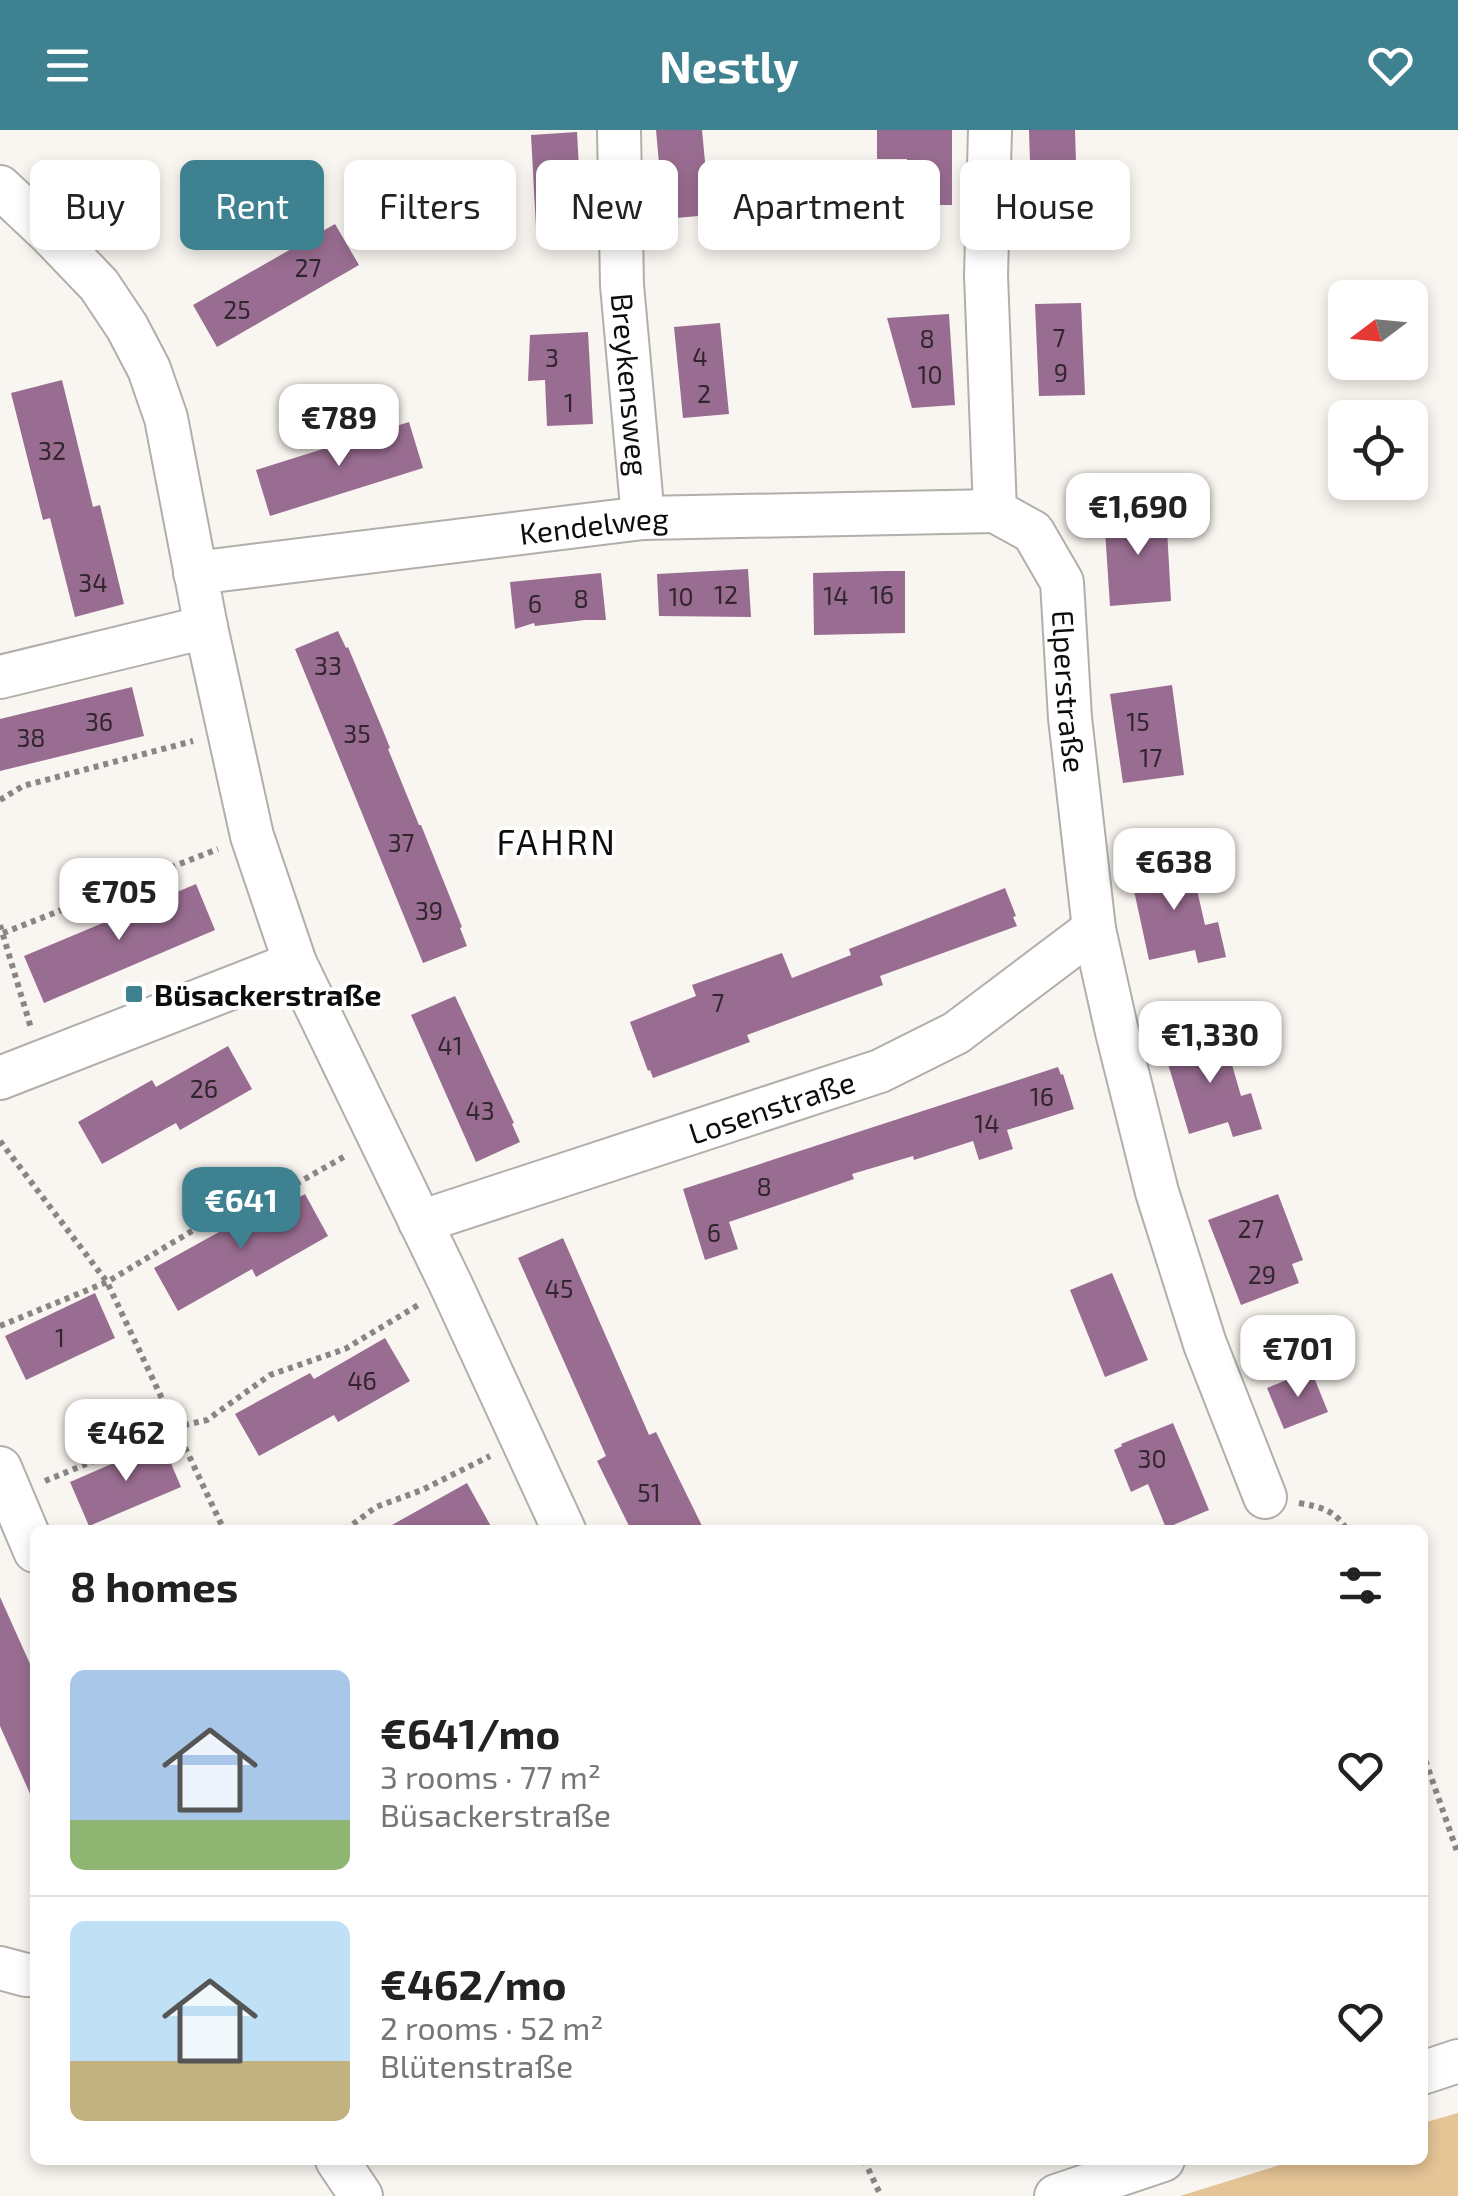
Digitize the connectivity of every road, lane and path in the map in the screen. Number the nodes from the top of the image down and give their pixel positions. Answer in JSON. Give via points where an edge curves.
{"nodes":[{"id":1,"x":618,"y":130,"type":"edge"},
{"id":2,"x":990,"y":130,"type":"edge"},
{"id":3,"x":0,"y":188,"type":"edge"},
{"id":4,"x":994,"y":512,"type":"junction"},
{"id":5,"x":643,"y":518,"type":"junction"},
{"id":6,"x":195,"y":573,"type":"junction"},
{"id":7,"x":206,"y":627,"type":"junction"},
{"id":8,"x":0,"y":676,"type":"edge"},
{"id":9,"x":228,"y":732,"type":"junction"},
{"id":10,"x":0,"y":800,"type":"edge"},
{"id":11,"x":252,"y":836,"type":"junction"},
{"id":12,"x":2,"y":929,"type":"edge"},
{"id":13,"x":1094,"y":929,"type":"junction"},
{"id":14,"x":296,"y":963,"type":"junction"},
{"id":15,"x":41,"y":1062,"type":"junction"},
{"id":16,"x":0,"y":1078,"type":"edge"},
{"id":17,"x":378,"y":1137,"type":"junction"},
{"id":18,"x":0,"y":1140,"type":"edge"},
{"id":19,"x":420,"y":1222,"type":"junction"},
{"id":20,"x":106,"y":1282,"type":"junction"},
{"id":21,"x":451,"y":1285,"type":"junction"},
{"id":22,"x":0,"y":1326,"type":"edge"},
{"id":23,"x":176,"y":1428,"type":"junction"},
{"id":24,"x":522,"y":1441,"type":"junction"},
{"id":25,"x":6,"y":1482,"type":"edge"},
{"id":26,"x":1264,"y":1496,"type":"joint"},
{"id":27,"x":222,"y":1525,"type":"edge"},
{"id":28,"x":352,"y":1525,"type":"edge"},
{"id":29,"x":562,"y":1525,"type":"edge"},
{"id":30,"x":1344,"y":1525,"type":"edge"},
{"id":31,"x":30,"y":1539,"type":"edge"},
{"id":32,"x":1428,"y":1768,"type":"edge"},
{"id":33,"x":1458,"y":1854,"type":"edge"},
{"id":34,"x":0,"y":1968,"type":"edge"},
{"id":35,"x":30,"y":1975,"type":"edge"},
{"id":36,"x":1458,"y":2061,"type":"edge"},
{"id":37,"x":1428,"y":2071,"type":"edge"},
{"id":38,"x":340,"y":2165,"type":"edge"},
{"id":39,"x":866,"y":2165,"type":"edge"},
{"id":40,"x":1148,"y":2165,"type":"edge"},
{"id":41,"x":361,"y":2196,"type":"edge"},
{"id":42,"x":882,"y":2196,"type":"edge"},
{"id":43,"x":1056,"y":2196,"type":"edge"}],
"edges":[{"from":1,"to":5,"type":"street","name":"Breykensweg","via":[[622,285]]},
{"from":2,"to":4,"type":"street","via":[[986,275]]},
{"from":3,"to":6,"type":"street","via":[[99,285],[142,355],[166,418]]},
{"from":4,"to":5,"type":"street","name":"Kendelweg"},
{"from":4,"to":13,"type":"street","name":"Elperstraße","via":[[1034,532],[1062,582]]},
{"from":5,"to":6,"type":"street","name":"Kendelweg"},
{"from":6,"to":7,"type":"street"},
{"from":7,"to":8,"type":"street"},
{"from":7,"to":9,"type":"street"},
{"from":9,"to":10,"type":"path","via":[[24,786]]},
{"from":9,"to":11,"type":"street"},
{"from":11,"to":12,"type":"path"},
{"from":11,"to":14,"type":"street"},
{"from":12,"to":15,"type":"path"},
{"from":13,"to":19,"type":"street","name":"Losenstraße","via":[[956,1033],[880,1072]]},
{"from":13,"to":26,"type":"street","name":"Elperstraße","via":[[1156,1192]]},
{"from":14,"to":15,"type":"street"},
{"from":14,"to":17,"type":"street"},
{"from":15,"to":16,"type":"street"},
{"from":17,"to":19,"type":"street"},
{"from":17,"to":20,"type":"path","via":[[266,1201],[228,1210]]},
{"from":18,"to":20,"type":"path"},
{"from":19,"to":21,"type":"street"},
{"from":20,"to":22,"type":"path"},
{"from":20,"to":23,"type":"path"},
{"from":21,"to":23,"type":"path","via":[[346,1349],[270,1376],[207,1420]]},
{"from":21,"to":24,"type":"street"},
{"from":23,"to":25,"type":"path"},
{"from":23,"to":27,"type":"path"},
{"from":24,"to":28,"type":"path","via":[[376,1507]]},
{"from":24,"to":29,"type":"street"},
{"from":25,"to":31,"type":"street"},
{"from":26,"to":30,"type":"path","via":[[1316,1506]]},
{"from":32,"to":33,"type":"path"},
{"from":34,"to":35,"type":"street"},
{"from":36,"to":37,"type":"street"},
{"from":38,"to":41,"type":"street"},
{"from":39,"to":42,"type":"path"},
{"from":40,"to":43,"type":"street"}]}
